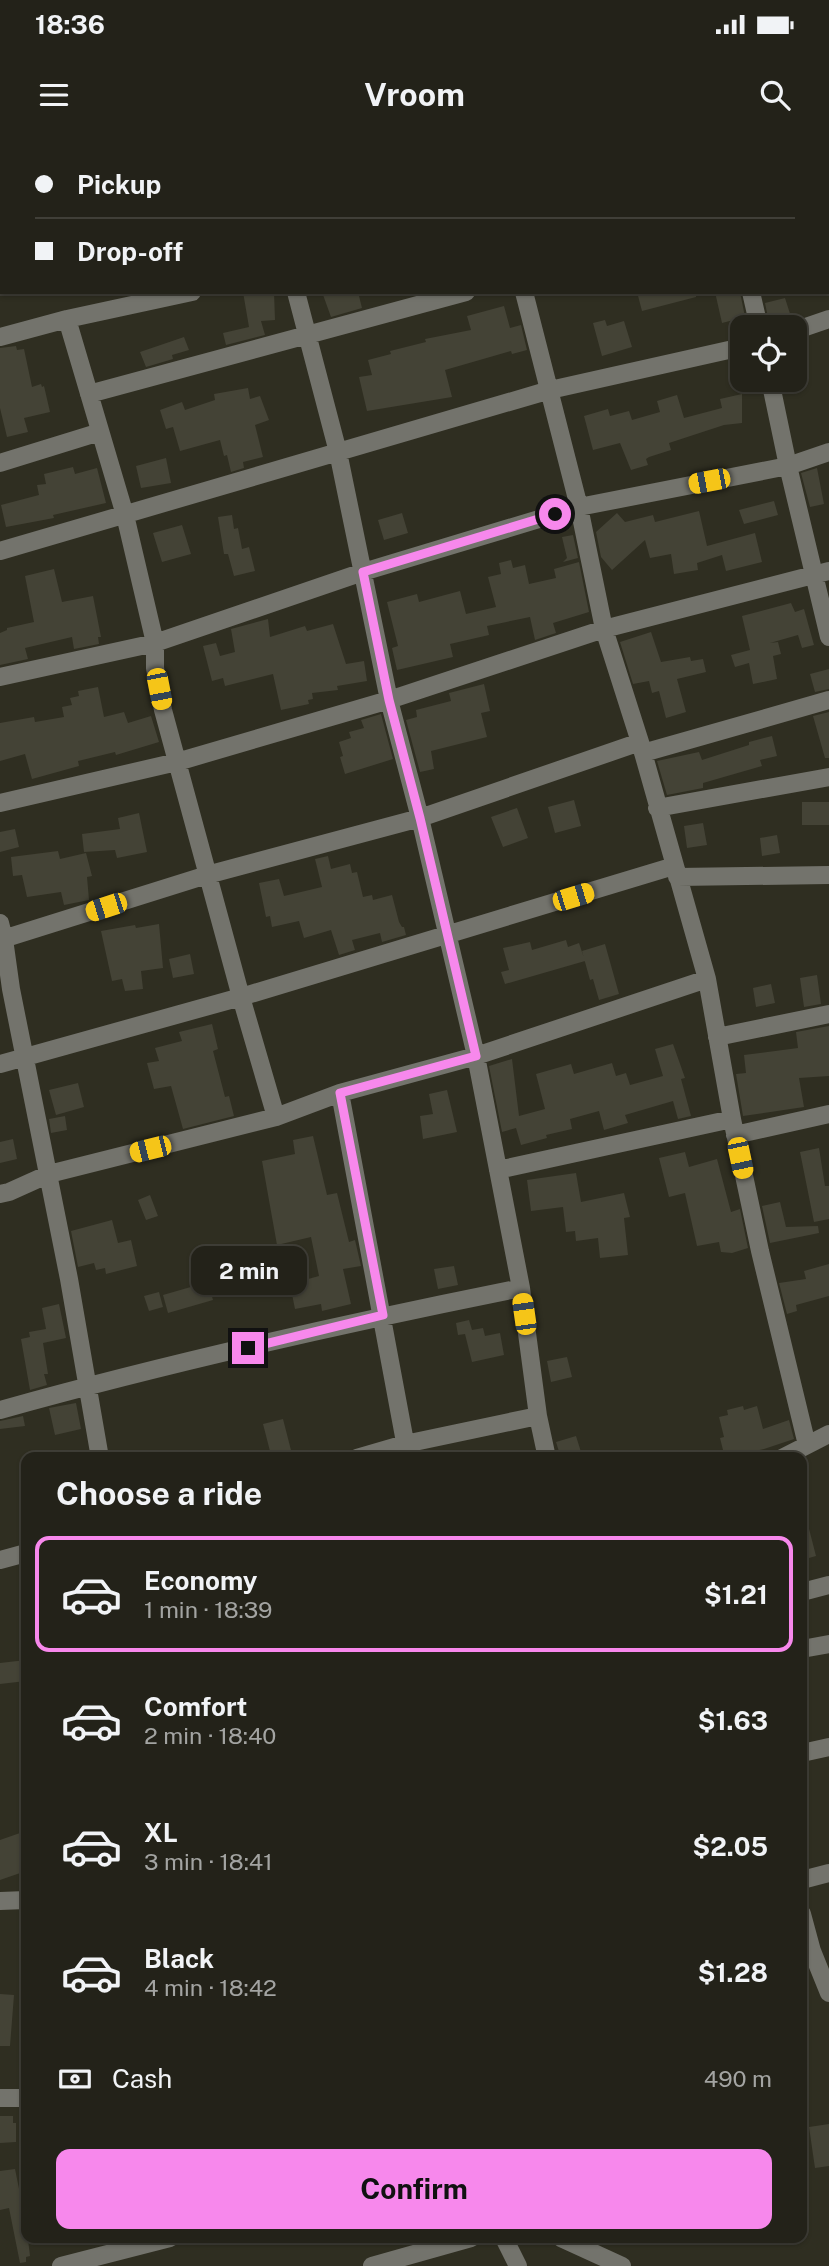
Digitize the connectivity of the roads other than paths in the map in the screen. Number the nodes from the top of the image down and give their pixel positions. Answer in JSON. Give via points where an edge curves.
{"nodes":[{"id":1,"x":183,"y":294,"type":"edge"},
{"id":2,"x":297,"y":294,"type":"edge"},
{"id":3,"x":459,"y":294,"type":"edge"},
{"id":4,"x":525,"y":294,"type":"edge"},
{"id":5,"x":751,"y":294,"type":"edge"},
{"id":6,"x":756,"y":315,"type":"edge"},
{"id":7,"x":67,"y":319,"type":"junction"},
{"id":8,"x":829,"y":319,"type":"edge"},
{"id":9,"x":807,"y":327,"type":"edge"},
{"id":10,"x":307,"y":335,"type":"junction"},
{"id":11,"x":0,"y":337,"type":"edge"},
{"id":12,"x":730,"y":350,"type":"edge"},
{"id":13,"x":550,"y":390,"type":"junction"},
{"id":14,"x":773,"y":392,"type":"edge"},
{"id":15,"x":89,"y":394,"type":"junction"},
{"id":16,"x":100,"y":432,"type":"junction"},
{"id":17,"x":338,"y":452,"type":"junction"},
{"id":18,"x":829,"y":452,"type":"edge"},
{"id":19,"x":0,"y":463,"type":"edge"},
{"id":20,"x":788,"y":466,"type":"junction"},
{"id":21,"x":579,"y":507,"type":"junction"},
{"id":22,"x":125,"y":515,"type":"junction"},
{"id":23,"x":0,"y":551,"type":"edge"},
{"id":24,"x":363,"y":572,"type":"junction"},
{"id":25,"x":821,"y":574,"type":"edge"},
{"id":26,"x":604,"y":629,"type":"junction"},
{"id":27,"x":829,"y":637,"type":"edge"},
{"id":28,"x":155,"y":643,"type":"junction"},
{"id":29,"x":0,"y":677,"type":"edge"},
{"id":30,"x":389,"y":700,"type":"junction"},
{"id":31,"x":829,"y":700,"type":"edge"},
{"id":32,"x":642,"y":748,"type":"junction"},
{"id":33,"x":177,"y":762,"type":"junction"},
{"id":34,"x":829,"y":776,"type":"edge"},
{"id":35,"x":0,"y":803,"type":"edge"},
{"id":36,"x":657,"y":808,"type":"junction"},
{"id":37,"x":420,"y":818,"type":"junction"},
{"id":38,"x":675,"y":872,"type":"junction"},
{"id":39,"x":207,"y":875,"type":"junction"},
{"id":40,"x":829,"y":875,"type":"edge"},
{"id":41,"x":1,"y":934,"type":"edge"},
{"id":42,"x":447,"y":935,"type":"junction"},
{"id":43,"x":707,"y":979,"type":"junction"},
{"id":44,"x":241,"y":998,"type":"junction"},
{"id":45,"x":829,"y":1014,"type":"edge"},
{"id":46,"x":717,"y":1037,"type":"junction"},
{"id":47,"x":476,"y":1056,"type":"junction"},
{"id":48,"x":25,"y":1058,"type":"junction"},
{"id":49,"x":0,"y":1064,"type":"edge"},
{"id":50,"x":340,"y":1093,"type":"junction"},
{"id":51,"x":829,"y":1114,"type":"edge"},
{"id":52,"x":276,"y":1117,"type":"junction"},
{"id":53,"x":734,"y":1127,"type":"junction"},
{"id":54,"x":498,"y":1170,"type":"junction"},
{"id":55,"x":49,"y":1174,"type":"junction"},
{"id":56,"x":0,"y":1194,"type":"edge"},
{"id":57,"x":521,"y":1288,"type":"junction"},
{"id":58,"x":383,"y":1315,"type":"junction"},
{"id":59,"x":87,"y":1386,"type":"junction"},
{"id":60,"x":0,"y":1410,"type":"edge"},
{"id":61,"x":538,"y":1416,"type":"junction"},
{"id":62,"x":829,"y":1434,"type":"edge"},
{"id":63,"x":807,"y":1445,"type":"junction"},
{"id":64,"x":406,"y":1451,"type":"edge"},
{"id":65,"x":99,"y":1452,"type":"edge"},
{"id":66,"x":546,"y":1452,"type":"edge"},
{"id":67,"x":794,"y":1452,"type":"edge"},
{"id":68,"x":21,"y":1554,"type":"edge"},
{"id":69,"x":0,"y":1560,"type":"edge"},
{"id":70,"x":829,"y":1585,"type":"edge"},
{"id":71,"x":807,"y":1591,"type":"edge"},
{"id":72,"x":829,"y":1644,"type":"edge"},
{"id":73,"x":807,"y":1648,"type":"edge"},
{"id":74,"x":829,"y":1747,"type":"edge"},
{"id":75,"x":807,"y":1752,"type":"edge"},
{"id":76,"x":829,"y":1873,"type":"edge"},
{"id":77,"x":807,"y":1879,"type":"edge"},
{"id":78,"x":21,"y":1900,"type":"edge"},
{"id":79,"x":0,"y":1901,"type":"edge"},
{"id":80,"x":807,"y":1956,"type":"edge"},
{"id":81,"x":829,"y":1993,"type":"edge"},
{"id":82,"x":0,"y":2098,"type":"edge"},
{"id":83,"x":21,"y":2098,"type":"edge"},
{"id":84,"x":151,"y":2243,"type":"edge"},
{"id":85,"x":453,"y":2243,"type":"edge"},
{"id":86,"x":506,"y":2243,"type":"edge"},
{"id":87,"x":573,"y":2243,"type":"edge"},
{"id":88,"x":61,"y":2266,"type":"edge"},
{"id":89,"x":372,"y":2266,"type":"edge"},
{"id":90,"x":518,"y":2266,"type":"edge"},
{"id":91,"x":622,"y":2266,"type":"edge"}],
"edges":[{"from":1,"to":7,"type":"street"},
{"from":2,"to":10,"type":"street"},
{"from":3,"to":10,"type":"street"},
{"from":4,"to":13,"type":"street"},
{"from":5,"to":6,"type":"street"},
{"from":7,"to":11,"type":"street"},
{"from":7,"to":15,"type":"street"},
{"from":8,"to":9,"type":"street"},
{"from":10,"to":15,"type":"street"},
{"from":10,"to":17,"type":"street"},
{"from":12,"to":13,"type":"street"},
{"from":13,"to":17,"type":"street"},
{"from":13,"to":21,"type":"street"},
{"from":14,"to":20,"type":"street"},
{"from":15,"to":16,"type":"street"},
{"from":16,"to":19,"type":"street"},
{"from":16,"to":22,"type":"street"},
{"from":17,"to":22,"type":"street"},
{"from":17,"to":24,"type":"street"},
{"from":18,"to":20,"type":"street"},
{"from":20,"to":21,"type":"street"},
{"from":20,"to":25,"type":"street"},
{"from":21,"to":24,"type":"street"},
{"from":21,"to":26,"type":"street"},
{"from":22,"to":23,"type":"street"},
{"from":22,"to":28,"type":"street"},
{"from":24,"to":28,"type":"street"},
{"from":24,"to":30,"type":"street"},
{"from":25,"to":26,"type":"street"},
{"from":25,"to":27,"type":"street"},
{"from":26,"to":30,"type":"street"},
{"from":26,"to":32,"type":"street"},
{"from":28,"to":29,"type":"street"},
{"from":28,"to":33,"type":"street","via":[[155,668]]},
{"from":30,"to":33,"type":"street"},
{"from":30,"to":37,"type":"street"},
{"from":31,"to":32,"type":"street"},
{"from":32,"to":36,"type":"street"},
{"from":32,"to":37,"type":"street"},
{"from":33,"to":35,"type":"street"},
{"from":33,"to":39,"type":"street"},
{"from":34,"to":36,"type":"street"},
{"from":36,"to":38,"type":"street"},
{"from":37,"to":39,"type":"street"},
{"from":37,"to":42,"type":"street"},
{"from":38,"to":40,"type":"street"},
{"from":38,"to":42,"type":"street"},
{"from":38,"to":43,"type":"street"},
{"from":39,"to":41,"type":"street"},
{"from":39,"to":44,"type":"street"},
{"from":41,"to":48,"type":"street"},
{"from":42,"to":44,"type":"street"},
{"from":42,"to":47,"type":"street"},
{"from":43,"to":46,"type":"street"},
{"from":43,"to":47,"type":"street"},
{"from":44,"to":48,"type":"street"},
{"from":44,"to":52,"type":"street"},
{"from":45,"to":46,"type":"street"},
{"from":46,"to":53,"type":"street"},
{"from":47,"to":50,"type":"street"},
{"from":47,"to":54,"type":"street"},
{"from":48,"to":49,"type":"street"},
{"from":48,"to":55,"type":"street"},
{"from":50,"to":52,"type":"street"},
{"from":50,"to":58,"type":"street"},
{"from":51,"to":53,"type":"street"},
{"from":52,"to":55,"type":"street"},
{"from":53,"to":54,"type":"street"},
{"from":53,"to":63,"type":"street"},
{"from":54,"to":57,"type":"street"},
{"from":55,"to":56,"type":"street"},
{"from":55,"to":59,"type":"street"},
{"from":57,"to":58,"type":"street"},
{"from":57,"to":61,"type":"street"},
{"from":58,"to":59,"type":"street"},
{"from":58,"to":64,"type":"street"},
{"from":59,"to":60,"type":"street"},
{"from":59,"to":65,"type":"street"},
{"from":61,"to":64,"type":"street"},
{"from":61,"to":66,"type":"street"},
{"from":62,"to":63,"type":"street"},
{"from":63,"to":67,"type":"street"},
{"from":68,"to":69,"type":"street"},
{"from":70,"to":71,"type":"street"},
{"from":72,"to":73,"type":"street"},
{"from":74,"to":75,"type":"street"},
{"from":76,"to":77,"type":"street"},
{"from":78,"to":79,"type":"street"},
{"from":80,"to":81,"type":"street"},
{"from":82,"to":83,"type":"street"},
{"from":84,"to":88,"type":"street"},
{"from":85,"to":89,"type":"street"},
{"from":86,"to":90,"type":"street"},
{"from":87,"to":91,"type":"street"}]}
